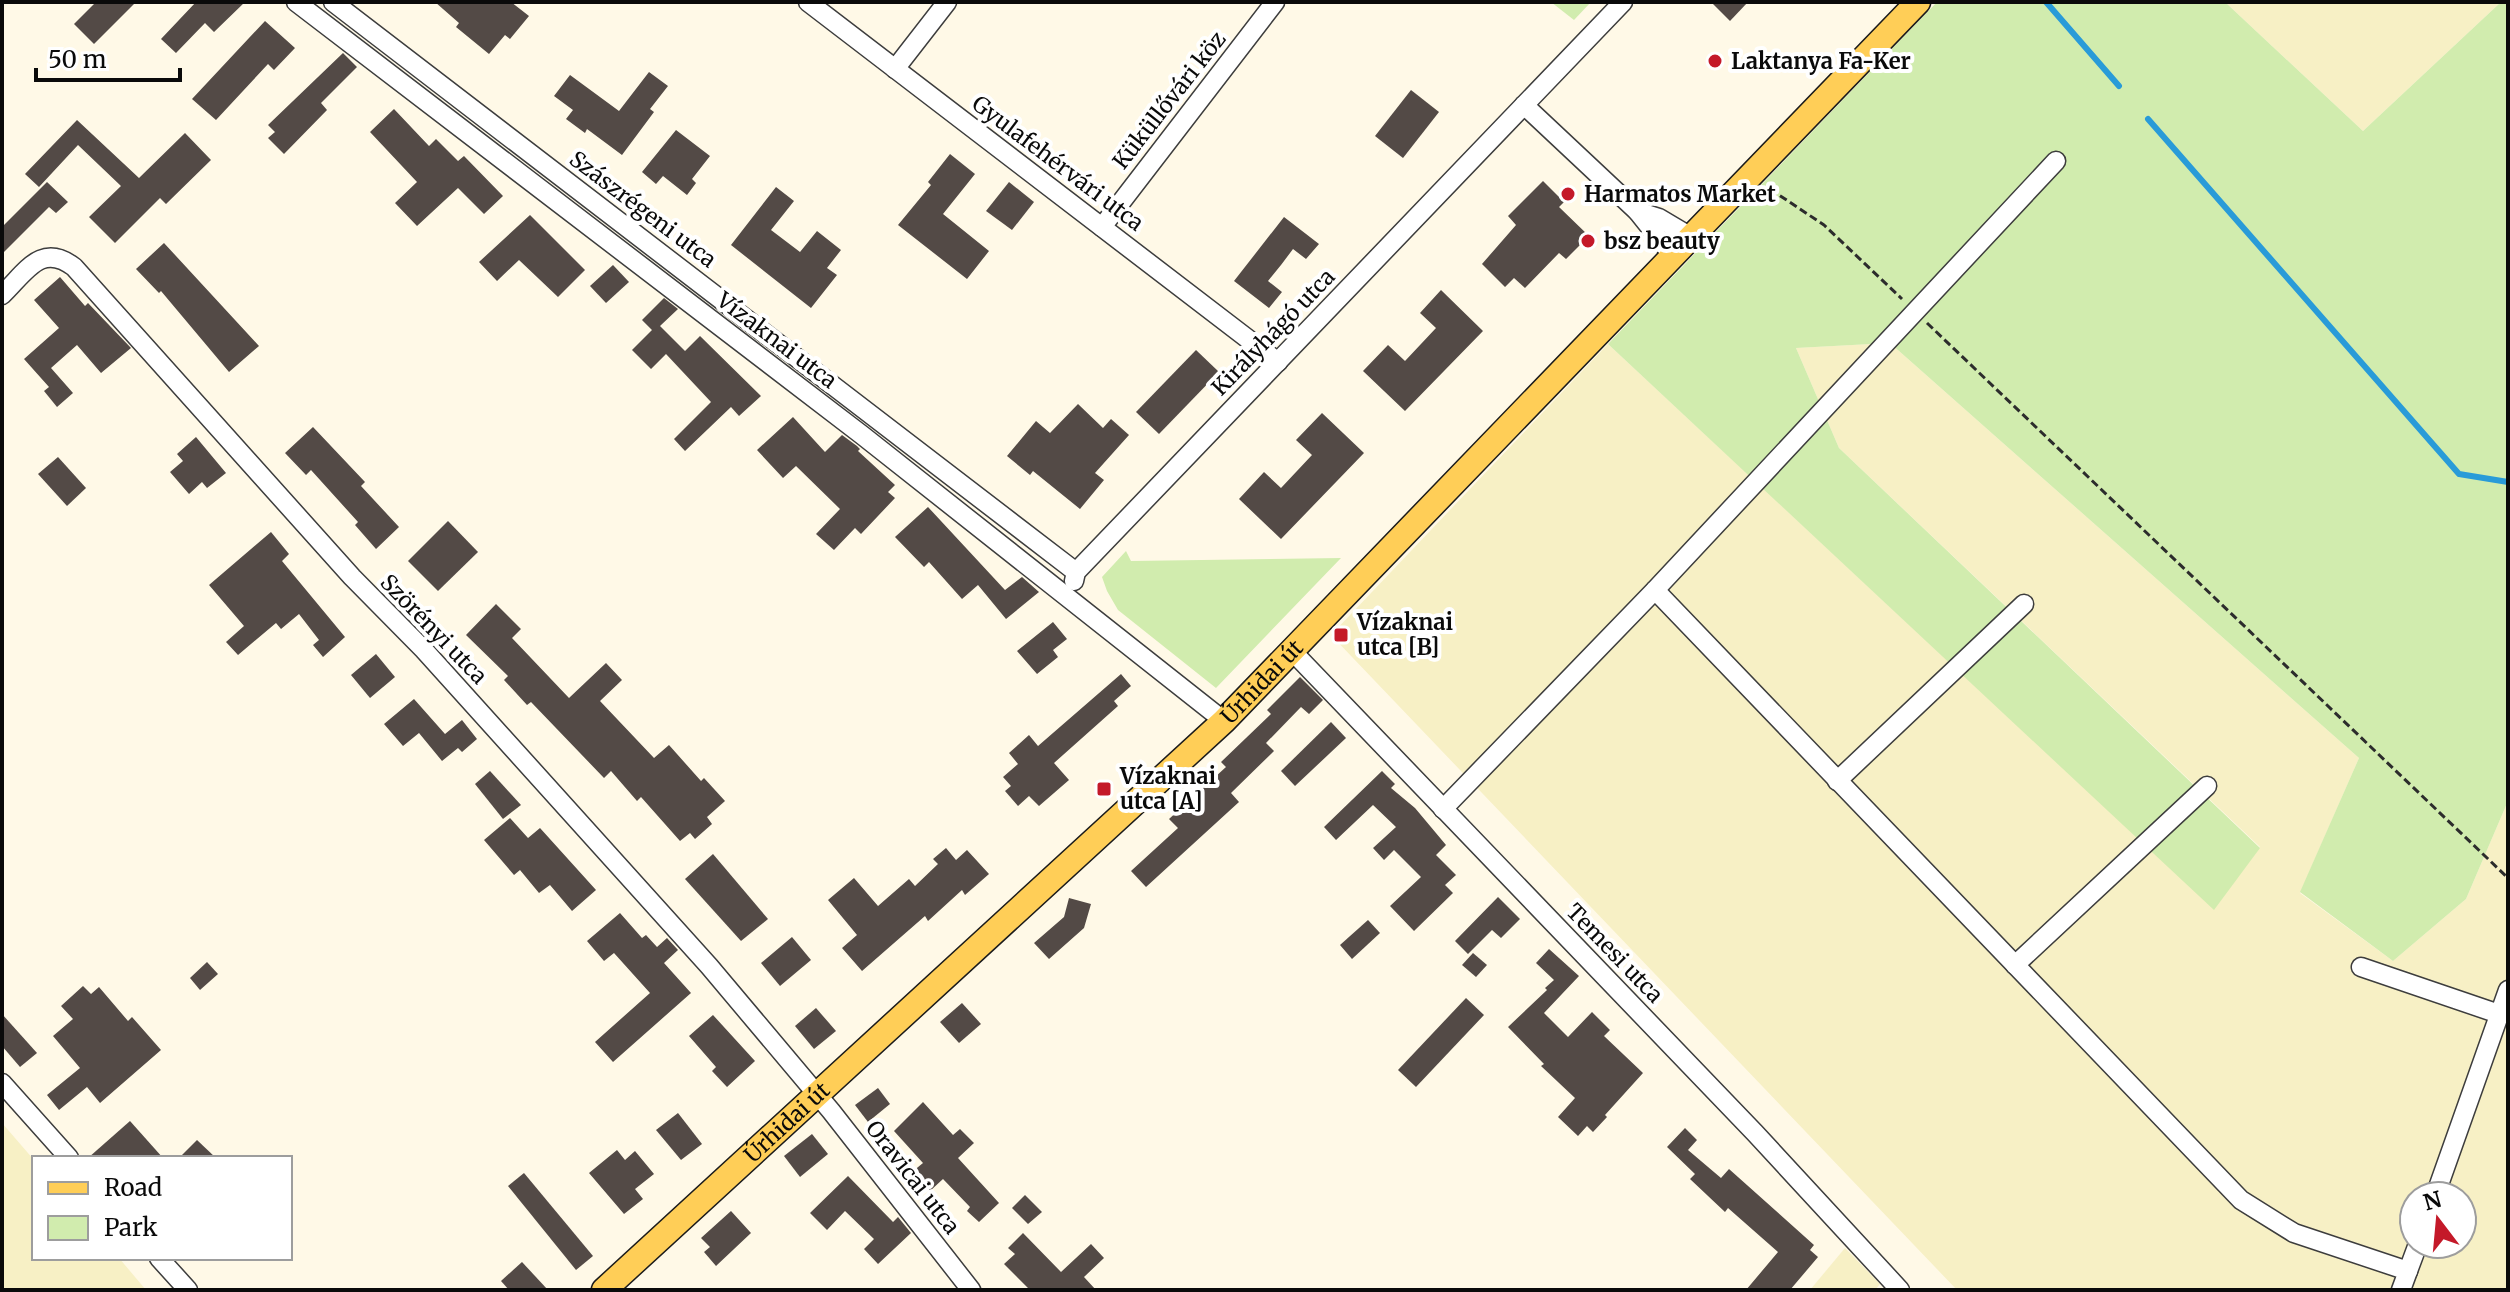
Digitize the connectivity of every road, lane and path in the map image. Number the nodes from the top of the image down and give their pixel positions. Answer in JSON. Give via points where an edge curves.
{"nodes":[{"id":1,"x":296,"y":2,"type":"edge"},
{"id":2,"x":333,"y":2,"type":"edge"},
{"id":3,"x":808,"y":2,"type":"edge"},
{"id":4,"x":947,"y":2,"type":"edge"},
{"id":5,"x":1275,"y":2,"type":"edge"},
{"id":6,"x":1623,"y":2,"type":"edge"},
{"id":7,"x":1918,"y":2,"type":"edge"},
{"id":8,"x":895,"y":69,"type":"junction"},
{"id":9,"x":1524,"y":105,"type":"junction"},
{"id":10,"x":2056,"y":161,"type":"dead end"},
{"id":11,"x":1749,"y":176,"type":"junction"},
{"id":12,"x":1637,"y":211,"type":"junction"},
{"id":13,"x":1102,"y":227,"type":"junction"},
{"id":14,"x":1691,"y":237,"type":"junction"},
{"id":15,"x":1673,"y":256,"type":"junction"},
{"id":16,"x":2,"y":295,"type":"edge"},
{"id":17,"x":1915,"y":312,"type":"junction"},
{"id":18,"x":1278,"y":362,"type":"junction"},
{"id":19,"x":1076,"y":572,"type":"junction"},
{"id":20,"x":1655,"y":590,"type":"junction"},
{"id":21,"x":1070,"y":599,"type":"junction"},
{"id":22,"x":2024,"y":604,"type":"dead end"},
{"id":23,"x":1293,"y":652,"type":"junction"},
{"id":24,"x":1224,"y":721,"type":"junction"},
{"id":25,"x":1837,"y":781,"type":"junction"},
{"id":26,"x":2207,"y":786,"type":"dead end"},
{"id":27,"x":1443,"y":809,"type":"junction"},
{"id":28,"x":2508,"y":878,"type":"edge"},
{"id":29,"x":2015,"y":965,"type":"junction"},
{"id":30,"x":2361,"y":967,"type":"dead end"},
{"id":31,"x":2508,"y":990,"type":"edge"},
{"id":32,"x":2499,"y":1014,"type":"junction"},
{"id":33,"x":2,"y":1083,"type":"edge"},
{"id":34,"x":817,"y":1094,"type":"junction"},
{"id":35,"x":67,"y":1156,"type":"edge"},
{"id":36,"x":2441,"y":1180,"type":"edge"},
{"id":37,"x":161,"y":1260,"type":"edge"},
{"id":38,"x":2412,"y":1260,"type":"edge"},
{"id":39,"x":2408,"y":1271,"type":"junction"},
{"id":40,"x":188,"y":1290,"type":"edge"},
{"id":41,"x":604,"y":1290,"type":"edge"},
{"id":42,"x":971,"y":1290,"type":"edge"},
{"id":43,"x":1900,"y":1290,"type":"edge"},
{"id":44,"x":2401,"y":1290,"type":"edge"}],
"edges":[{"from":1,"to":21,"type":"street","name":"Vízaknai utca"},
{"from":2,"to":19,"type":"street","name":"Szászrégeni utca"},
{"from":3,"to":8,"type":"street","name":"Gyulafehérvári utca"},
{"from":4,"to":8,"type":"street"},
{"from":5,"to":13,"type":"street","name":"Küküllővári köz"},
{"from":6,"to":9,"type":"street","name":"Királyhágó utca"},
{"from":7,"to":11,"type":"main road","name":"Úrhidai út"},
{"from":8,"to":13,"type":"street","name":"Gyulafehérvári utca"},
{"from":9,"to":12,"type":"street"},
{"from":9,"to":18,"type":"street","name":"Királyhágó utca"},
{"from":10,"to":17,"type":"street"},
{"from":11,"to":14,"type":"main road","name":"Úrhidai út"},
{"from":11,"to":17,"type":"path","via":[[1824,225]]},
{"from":12,"to":14,"type":"street"},
{"from":12,"to":15,"type":"street"},
{"from":13,"to":18,"type":"street","name":"Gyulafehérvári utca"},
{"from":14,"to":15,"type":"main road","name":"Úrhidai út"},
{"from":15,"to":23,"type":"main road","name":"Úrhidai út"},
{"from":16,"to":34,"type":"street","name":"Szörényi utca","via":[[48,255],[74,267],[689,943]]},
{"from":17,"to":20,"type":"street"},
{"from":17,"to":28,"type":"path"},
{"from":18,"to":19,"type":"street","name":"Királyhágó utca"},
{"from":19,"to":21,"type":"street"},
{"from":20,"to":25,"type":"street"},
{"from":20,"to":27,"type":"street"},
{"from":21,"to":24,"type":"street","name":"Vízaknai utca"},
{"from":22,"to":25,"type":"street"},
{"from":23,"to":24,"type":"main road","name":"Úrhidai út"},
{"from":23,"to":27,"type":"street","name":"Temesi utca"},
{"from":24,"to":34,"type":"main road","name":"Úrhidai út"},
{"from":25,"to":29,"type":"street"},
{"from":26,"to":29,"type":"street"},
{"from":27,"to":43,"type":"street","name":"Temesi utca"},
{"from":29,"to":39,"type":"street","via":[[2241,1200],[2294,1233]]},
{"from":30,"to":32,"type":"street"},
{"from":31,"to":32,"type":"street"},
{"from":32,"to":36,"type":"street"},
{"from":33,"to":35,"type":"street"},
{"from":34,"to":41,"type":"main road","name":"Úrhidai út"},
{"from":34,"to":42,"type":"street","name":"Oravicai utca"},
{"from":37,"to":40,"type":"street"},
{"from":38,"to":39,"type":"street"},
{"from":39,"to":44,"type":"street"}]}
